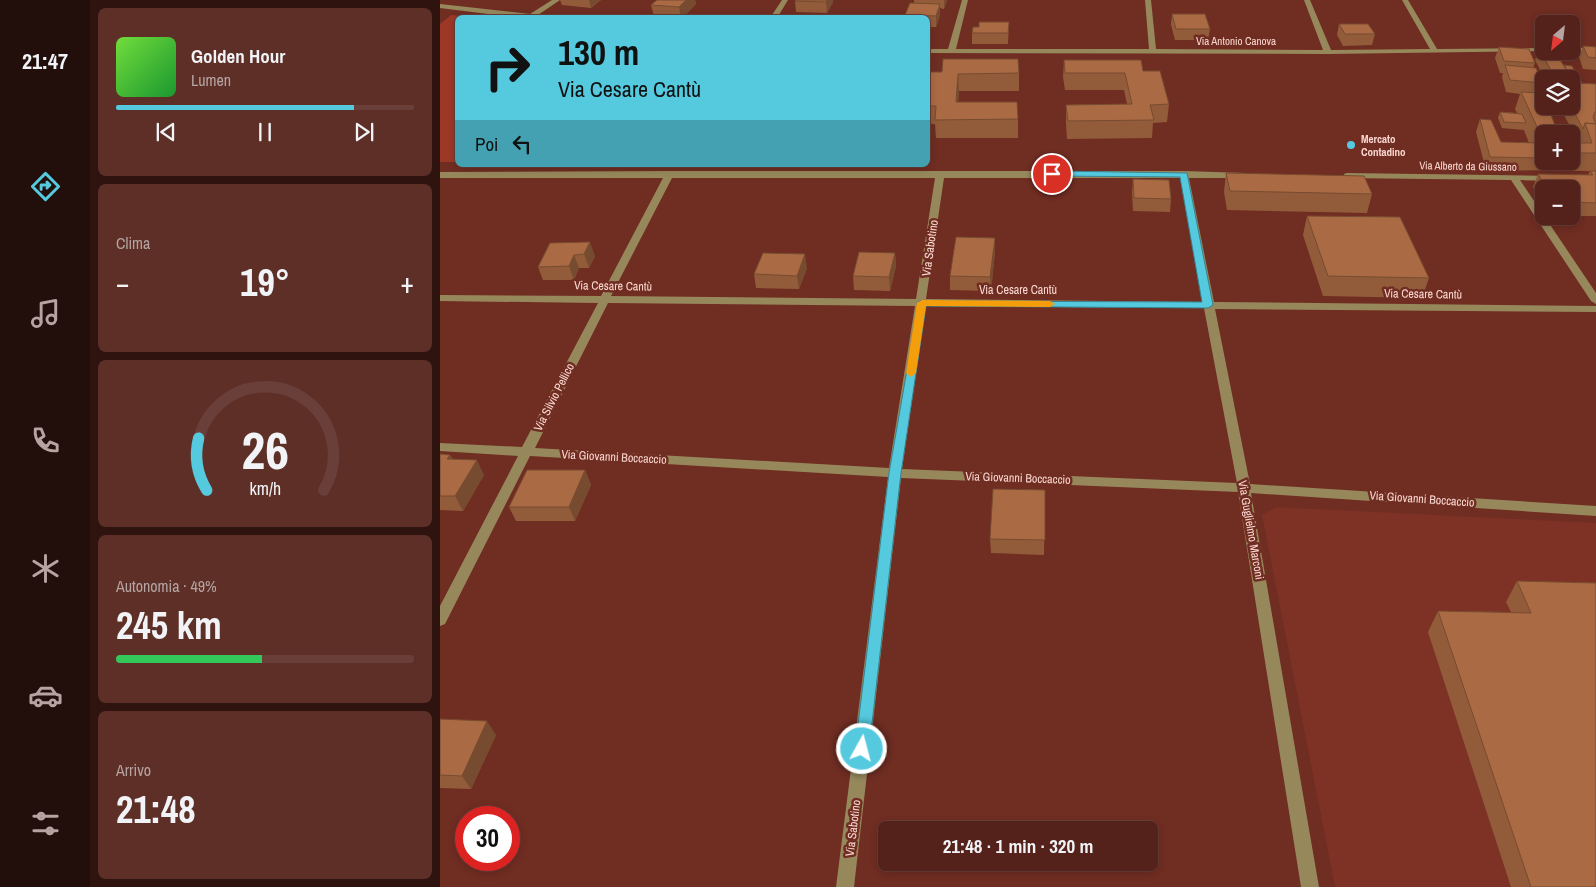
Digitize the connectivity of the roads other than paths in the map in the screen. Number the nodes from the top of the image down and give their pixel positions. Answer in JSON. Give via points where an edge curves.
{"nodes":[{"id":1,"x":557,"y":0,"type":"edge"},
{"id":2,"x":785,"y":0,"type":"edge"},
{"id":3,"x":965,"y":0,"type":"edge"},
{"id":4,"x":1148,"y":0,"type":"edge"},
{"id":5,"x":1307,"y":0,"type":"edge"},
{"id":6,"x":1405,"y":0,"type":"edge"},
{"id":7,"x":440,"y":6,"type":"edge"},
{"id":8,"x":523,"y":15,"type":"edge"},
{"id":9,"x":534,"y":15,"type":"edge"},
{"id":10,"x":775,"y":15,"type":"edge"},
{"id":11,"x":1434,"y":50,"type":"junction"},
{"id":12,"x":1535,"y":50,"type":"edge"},
{"id":13,"x":1580,"y":50,"type":"edge"},
{"id":14,"x":1596,"y":50,"type":"edge"},
{"id":15,"x":930,"y":52,"type":"edge"},
{"id":16,"x":951,"y":52,"type":"junction"},
{"id":17,"x":1153,"y":52,"type":"junction"},
{"id":18,"x":1328,"y":52,"type":"junction"},
{"id":19,"x":669,"y":174,"type":"junction"},
{"id":20,"x":940,"y":174,"type":"junction"},
{"id":21,"x":1184,"y":174,"type":"junction"},
{"id":22,"x":1253,"y":175,"type":"edge"},
{"id":23,"x":440,"y":176,"type":"edge"},
{"id":24,"x":1333,"y":176,"type":"edge"},
{"id":25,"x":1513,"y":177,"type":"junction"},
{"id":26,"x":1560,"y":178,"type":"edge"},
{"id":27,"x":440,"y":298,"type":"edge"},
{"id":28,"x":603,"y":300,"type":"junction"},
{"id":29,"x":922,"y":303,"type":"junction"},
{"id":30,"x":1208,"y":305,"type":"junction"},
{"id":31,"x":1596,"y":309,"type":"edge"},
{"id":32,"x":440,"y":447,"type":"edge"},
{"id":33,"x":526,"y":452,"type":"junction"},
{"id":34,"x":895,"y":473,"type":"junction"},
{"id":35,"x":1244,"y":488,"type":"junction"},
{"id":36,"x":1596,"y":511,"type":"edge"},
{"id":37,"x":440,"y":620,"type":"edge"},
{"id":38,"x":845,"y":887,"type":"edge"},
{"id":39,"x":1310,"y":887,"type":"edge"}],
"edges":[{"from":1,"to":9,"type":"street"},
{"from":2,"to":10,"type":"street"},
{"from":3,"to":16,"type":"street"},
{"from":4,"to":17,"type":"street"},
{"from":5,"to":18,"type":"street"},
{"from":6,"to":11,"type":"street"},
{"from":7,"to":8,"type":"street"},
{"from":11,"to":12,"type":"street","name":"Via Antonio Canova"},
{"from":11,"to":18,"type":"street","name":"Via Antonio Canova"},
{"from":13,"to":14,"type":"street"},
{"from":15,"to":16,"type":"street","name":"Via Antonio Canova"},
{"from":16,"to":17,"type":"street","name":"Via Antonio Canova"},
{"from":17,"to":18,"type":"street","name":"Via Antonio Canova"},
{"from":19,"to":20,"type":"street"},
{"from":19,"to":23,"type":"street"},
{"from":19,"to":28,"type":"street","name":"Via Silvio Pellico"},
{"from":20,"to":21,"type":"street"},
{"from":20,"to":29,"type":"street","name":"Via Sabotino"},
{"from":21,"to":22,"type":"street"},
{"from":21,"to":30,"type":"street","name":"Via Guglielmo Marconi"},
{"from":24,"to":25,"type":"street","name":"Via Alberto da Giussano"},
{"from":25,"to":26,"type":"street","name":"Via Alberto da Giussano"},
{"from":25,"to":31,"type":"street"},
{"from":27,"to":28,"type":"street","name":"Via Cesare Cantù"},
{"from":28,"to":29,"type":"street","name":"Via Cesare Cantù"},
{"from":28,"to":33,"type":"street","name":"Via Silvio Pellico"},
{"from":29,"to":30,"type":"street","name":"Via Cesare Cantù"},
{"from":29,"to":34,"type":"street","name":"Via Sabotino"},
{"from":30,"to":31,"type":"street","name":"Via Cesare Cantù"},
{"from":30,"to":35,"type":"street","name":"Via Guglielmo Marconi"},
{"from":32,"to":33,"type":"street","name":"Via Giovanni Boccaccio"},
{"from":33,"to":34,"type":"street","name":"Via Giovanni Boccaccio"},
{"from":33,"to":37,"type":"street","name":"Via Silvio Pellico"},
{"from":34,"to":35,"type":"street","name":"Via Giovanni Boccaccio"},
{"from":34,"to":38,"type":"street","name":"Via Sabotino"},
{"from":35,"to":36,"type":"street","name":"Via Giovanni Boccaccio"},
{"from":35,"to":39,"type":"street","name":"Via Guglielmo Marconi"}]}
